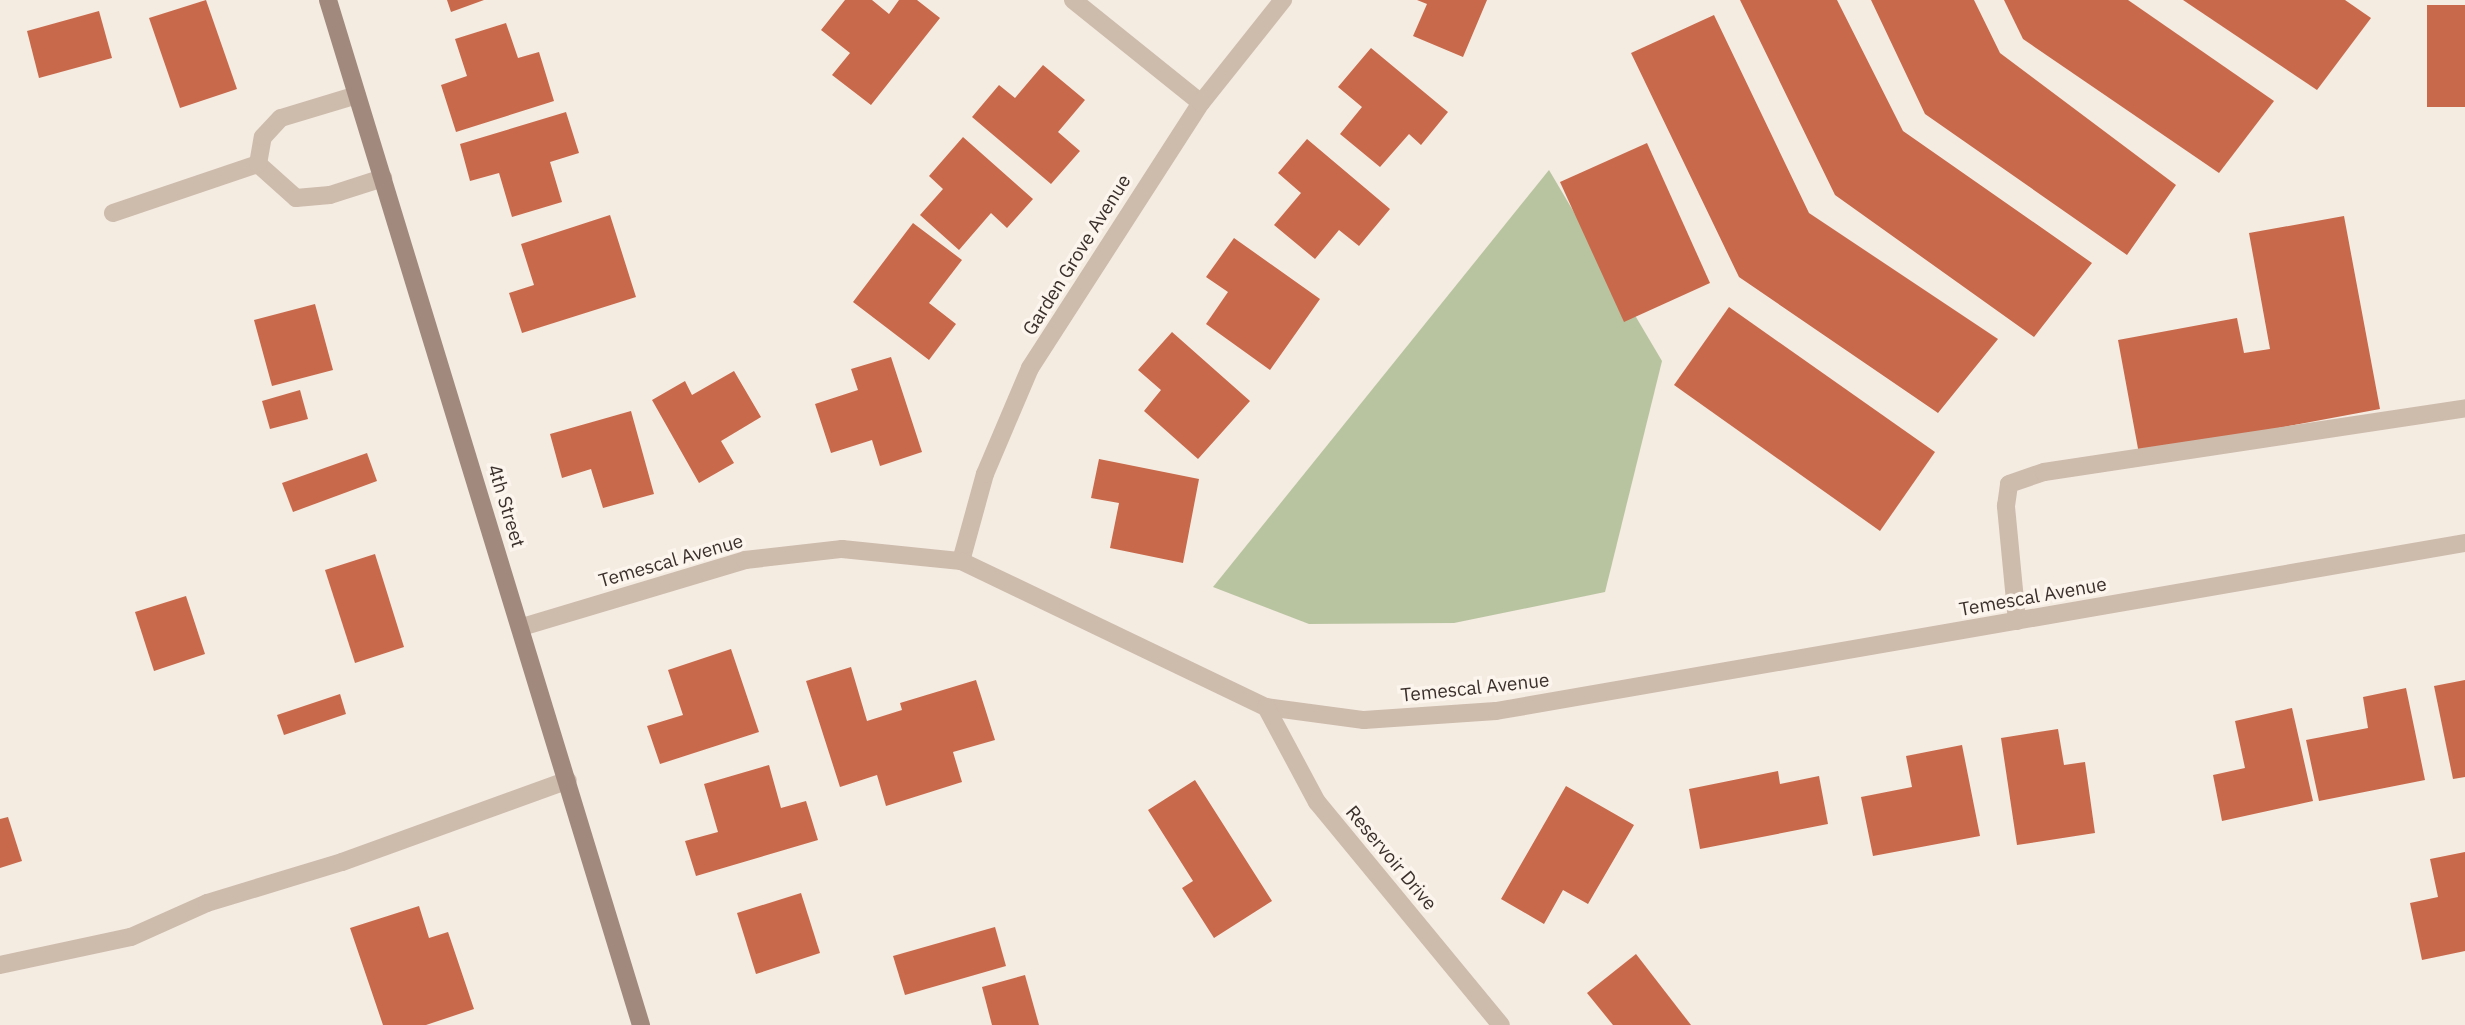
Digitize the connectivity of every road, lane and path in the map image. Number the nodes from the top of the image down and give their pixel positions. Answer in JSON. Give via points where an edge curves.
{"nodes":[{"id":1,"x":328,"y":0,"type":"edge"},
{"id":2,"x":1073,"y":0,"type":"edge"},
{"id":3,"x":1283,"y":0,"type":"edge"},
{"id":4,"x":357,"y":95,"type":"junction"},
{"id":5,"x":1201,"y":103,"type":"junction"},
{"id":6,"x":258,"y":164,"type":"junction"},
{"id":7,"x":383,"y":178,"type":"junction"},
{"id":8,"x":113,"y":213,"type":"dead end"},
{"id":9,"x":2465,"y":408,"type":"edge"},
{"id":10,"x":2465,"y":543,"type":"edge"},
{"id":11,"x":961,"y":561,"type":"junction"},
{"id":12,"x":2017,"y":621,"type":"junction"},
{"id":13,"x":522,"y":627,"type":"junction"},
{"id":14,"x":1266,"y":707,"type":"junction"},
{"id":15,"x":568,"y":780,"type":"junction"},
{"id":16,"x":0,"y":965,"type":"edge"},
{"id":17,"x":641,"y":1025,"type":"edge"},
{"id":18,"x":1501,"y":1025,"type":"edge"}],
"edges":[{"from":1,"to":4,"type":"street","name":"4th Street"},
{"from":2,"to":5,"type":"street"},
{"from":3,"to":5,"type":"street","name":"Garden Grove Avenue"},
{"from":4,"to":6,"type":"street","via":[[281,118],[263,137]]},
{"from":4,"to":7,"type":"street","name":"4th Street"},
{"from":5,"to":11,"type":"street","name":"Garden Grove Avenue","via":[[1030,368],[985,474]]},
{"from":6,"to":7,"type":"street","via":[[296,198],[330,195]]},
{"from":6,"to":8,"type":"street"},
{"from":7,"to":13,"type":"street","name":"4th Street"},
{"from":9,"to":12,"type":"street","via":[[2044,472],[2009,484],[2006,506]]},
{"from":10,"to":12,"type":"street","name":"Temescal Avenue"},
{"from":11,"to":13,"type":"street","name":"Temescal Avenue","via":[[842,549],[745,560]]},
{"from":11,"to":14,"type":"street","name":"Temescal Avenue"},
{"from":12,"to":14,"type":"street","name":"Temescal Avenue","via":[[1496,711],[1364,720]]},
{"from":13,"to":15,"type":"street","name":"4th Street"},
{"from":14,"to":18,"type":"street","name":"Reservoir Drive","via":[[1317,802]]},
{"from":15,"to":16,"type":"street","via":[[342,862],[207,903],[131,937]]},
{"from":15,"to":17,"type":"street","name":"4th Street"}]}
